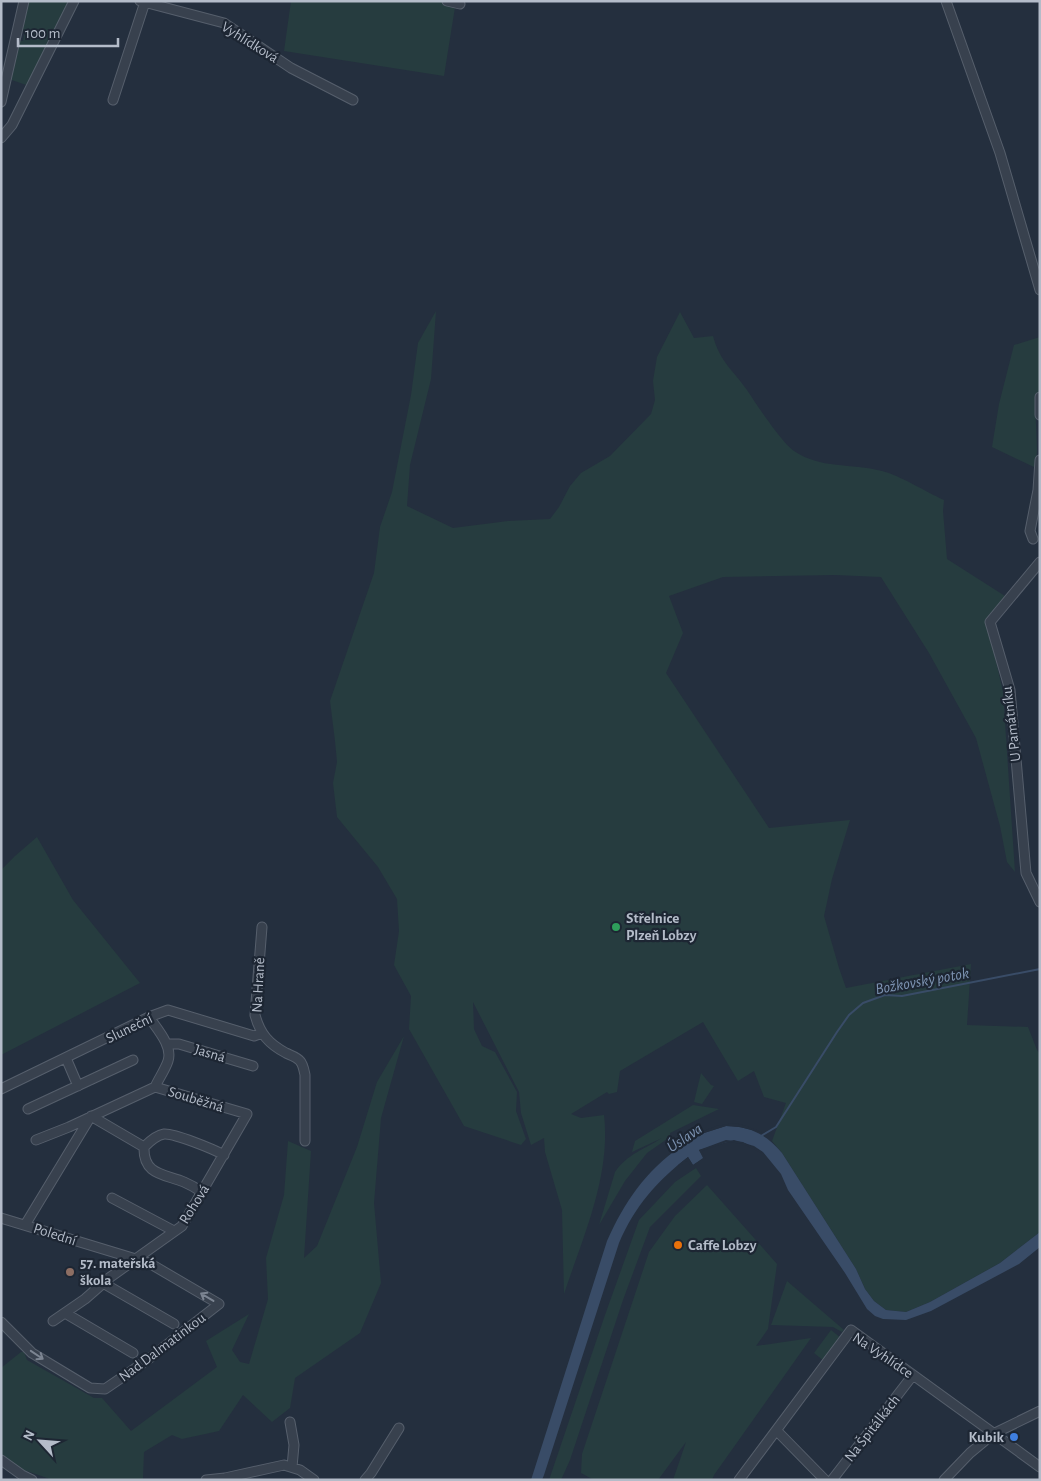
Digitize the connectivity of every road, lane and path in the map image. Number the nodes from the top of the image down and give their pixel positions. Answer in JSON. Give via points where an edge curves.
{"nodes":[{"id":1,"x":24,"y":1,"type":"edge"},
{"id":2,"x":74,"y":1,"type":"edge"},
{"id":3,"x":447,"y":1,"type":"edge"},
{"id":4,"x":946,"y":1,"type":"edge"},
{"id":5,"x":142,"y":2,"type":"edge"},
{"id":6,"x":460,"y":4,"type":"dead end"},
{"id":7,"x":113,"y":100,"type":"dead end"},
{"id":8,"x":353,"y":100,"type":"dead end"},
{"id":9,"x":1,"y":102,"type":"edge"},
{"id":10,"x":1,"y":138,"type":"edge"},
{"id":11,"x":1040,"y":290,"type":"edge"},
{"id":12,"x":1040,"y":397,"type":"edge"},
{"id":13,"x":1040,"y":415,"type":"edge"},
{"id":14,"x":1040,"y":460,"type":"edge"},
{"id":15,"x":1033,"y":539,"type":"dead end"},
{"id":16,"x":1040,"y":562,"type":"edge"},
{"id":17,"x":1040,"y":902,"type":"edge"},
{"id":18,"x":262,"y":927,"type":"dead end"},
{"id":19,"x":149,"y":1017,"type":"junction"},
{"id":20,"x":262,"y":1033,"type":"junction"},
{"id":21,"x":167,"y":1044,"type":"junction"},
{"id":22,"x":66,"y":1058,"type":"junction"},
{"id":23,"x":133,"y":1060,"type":"dead end"},
{"id":24,"x":253,"y":1066,"type":"dead end"},
{"id":25,"x":78,"y":1086,"type":"junction"},
{"id":26,"x":155,"y":1087,"type":"junction"},
{"id":27,"x":1,"y":1089,"type":"edge"},
{"id":28,"x":28,"y":1109,"type":"dead end"},
{"id":29,"x":248,"y":1114,"type":"joint"},
{"id":30,"x":91,"y":1116,"type":"junction"},
{"id":31,"x":36,"y":1140,"type":"dead end"},
{"id":32,"x":305,"y":1141,"type":"dead end"},
{"id":33,"x":144,"y":1147,"type":"junction"},
{"id":34,"x":224,"y":1154,"type":"junction"},
{"id":35,"x":202,"y":1192,"type":"junction"},
{"id":36,"x":112,"y":1198,"type":"dead end"},
{"id":37,"x":1,"y":1218,"type":"edge"},
{"id":38,"x":25,"y":1224,"type":"junction"},
{"id":39,"x":174,"y":1231,"type":"junction"},
{"id":40,"x":136,"y":1259,"type":"junction"},
{"id":41,"x":103,"y":1283,"type":"junction"},
{"id":42,"x":65,"y":1313,"type":"junction"},
{"id":43,"x":53,"y":1321,"type":"dead end"},
{"id":44,"x":1,"y":1322,"type":"edge"},
{"id":45,"x":174,"y":1324,"type":"dead end"},
{"id":46,"x":133,"y":1353,"type":"dead end"},
{"id":47,"x":913,"y":1375,"type":"junction"},
{"id":48,"x":1040,"y":1411,"type":"edge"},
{"id":49,"x":290,"y":1422,"type":"dead end"},
{"id":50,"x":399,"y":1428,"type":"dead end"},
{"id":51,"x":776,"y":1432,"type":"junction"},
{"id":52,"x":993,"y":1434,"type":"junction"},
{"id":53,"x":1,"y":1460,"type":"edge"},
{"id":54,"x":292,"y":1467,"type":"junction"},
{"id":55,"x":1040,"y":1467,"type":"edge"},
{"id":56,"x":32,"y":1480,"type":"edge"},
{"id":57,"x":206,"y":1480,"type":"edge"},
{"id":58,"x":314,"y":1480,"type":"edge"},
{"id":59,"x":365,"y":1480,"type":"edge"},
{"id":60,"x":739,"y":1480,"type":"edge"},
{"id":61,"x":825,"y":1480,"type":"edge"},
{"id":62,"x":832,"y":1480,"type":"edge"},
{"id":63,"x":944,"y":1480,"type":"edge"}],
"edges":[{"from":1,"to":9,"type":"street"},
{"from":2,"to":10,"type":"street","via":[[12,125]]},
{"from":3,"to":6,"type":"street"},
{"from":4,"to":11,"type":"street","via":[[1000,153]]},
{"from":5,"to":7,"type":"street"},
{"from":5,"to":8,"type":"street","name":"Vyhlídková","via":[[224,23],[291,68]]},
{"from":12,"to":13,"type":"street"},
{"from":14,"to":15,"type":"street","via":[[1030,531]]},
{"from":16,"to":17,"type":"street","name":"U Památníku","via":[[990,622],[1010,690],[1026,873]]},
{"from":18,"to":20,"type":"street","name":"Na Hraně","via":[[255,1006]]},
{"from":19,"to":20,"type":"street","name":"Sluneční","via":[[168,1010],[254,1036]]},
{"from":19,"to":21,"type":"street"},
{"from":19,"to":22,"type":"street","name":"Sluneční"},
{"from":20,"to":32,"type":"street","name":"Na Hraně","via":[[274,1046],[299,1060],[303,1066]]},
{"from":21,"to":24,"type":"street","name":"Jasná","via":[[179,1044]]},
{"from":21,"to":26,"type":"street","via":[[169,1059]]},
{"from":22,"to":25,"type":"street"},
{"from":22,"to":27,"type":"street","name":"Sluneční"},
{"from":23,"to":25,"type":"street"},
{"from":25,"to":28,"type":"street"},
{"from":26,"to":29,"type":"street","name":"Souběžná"},
{"from":26,"to":30,"type":"street","name":"Souběžná"},
{"from":29,"to":34,"type":"street","name":"Rohová"},
{"from":30,"to":31,"type":"street","name":"Souběžná"},
{"from":30,"to":33,"type":"street"},
{"from":30,"to":38,"type":"street"},
{"from":33,"to":34,"type":"street","via":[[157,1136],[166,1134]]},
{"from":33,"to":35,"type":"street","via":[[149,1166],[154,1171]]},
{"from":34,"to":35,"type":"street","name":"Rohová"},
{"from":35,"to":39,"type":"street","name":"Rohová","via":[[182,1226]]},
{"from":36,"to":39,"type":"street","name":"Rohová"},
{"from":37,"to":38,"type":"street","name":"Polední"},
{"from":38,"to":40,"type":"street","name":"Polední"},
{"from":39,"to":40,"type":"street"},
{"from":40,"to":41,"type":"street"},
{"from":44,"to":40,"type":"street","name":"Nad Dalmatinkou","one_way":true,"via":[[32,1353],[90,1388],[106,1389],[219,1304],[165,1271]]},
{"from":41,"to":42,"type":"street"},
{"from":41,"to":45,"type":"street","name":"Nad Dalmatinkou"},
{"from":42,"to":43,"type":"street"},
{"from":42,"to":46,"type":"street","name":"Nad Dalmatinkou"},
{"from":47,"to":51,"type":"street","name":"Na Vyhlídce","via":[[851,1330]]},
{"from":47,"to":52,"type":"street","name":"Na Vyhlídce"},
{"from":47,"to":62,"type":"street","name":"Na Špitálkách"},
{"from":48,"to":52,"type":"street"},
{"from":49,"to":54,"type":"street","via":[[294,1445]]},
{"from":50,"to":59,"type":"street"},
{"from":51,"to":60,"type":"street","name":"Na Vyhlídce"},
{"from":51,"to":61,"type":"street"},
{"from":52,"to":55,"type":"street","name":"Na Vyhlídce"},
{"from":52,"to":63,"type":"street"},
{"from":53,"to":56,"type":"street"},
{"from":54,"to":57,"type":"street","via":[[278,1465]]},
{"from":54,"to":58,"type":"street"}]}
